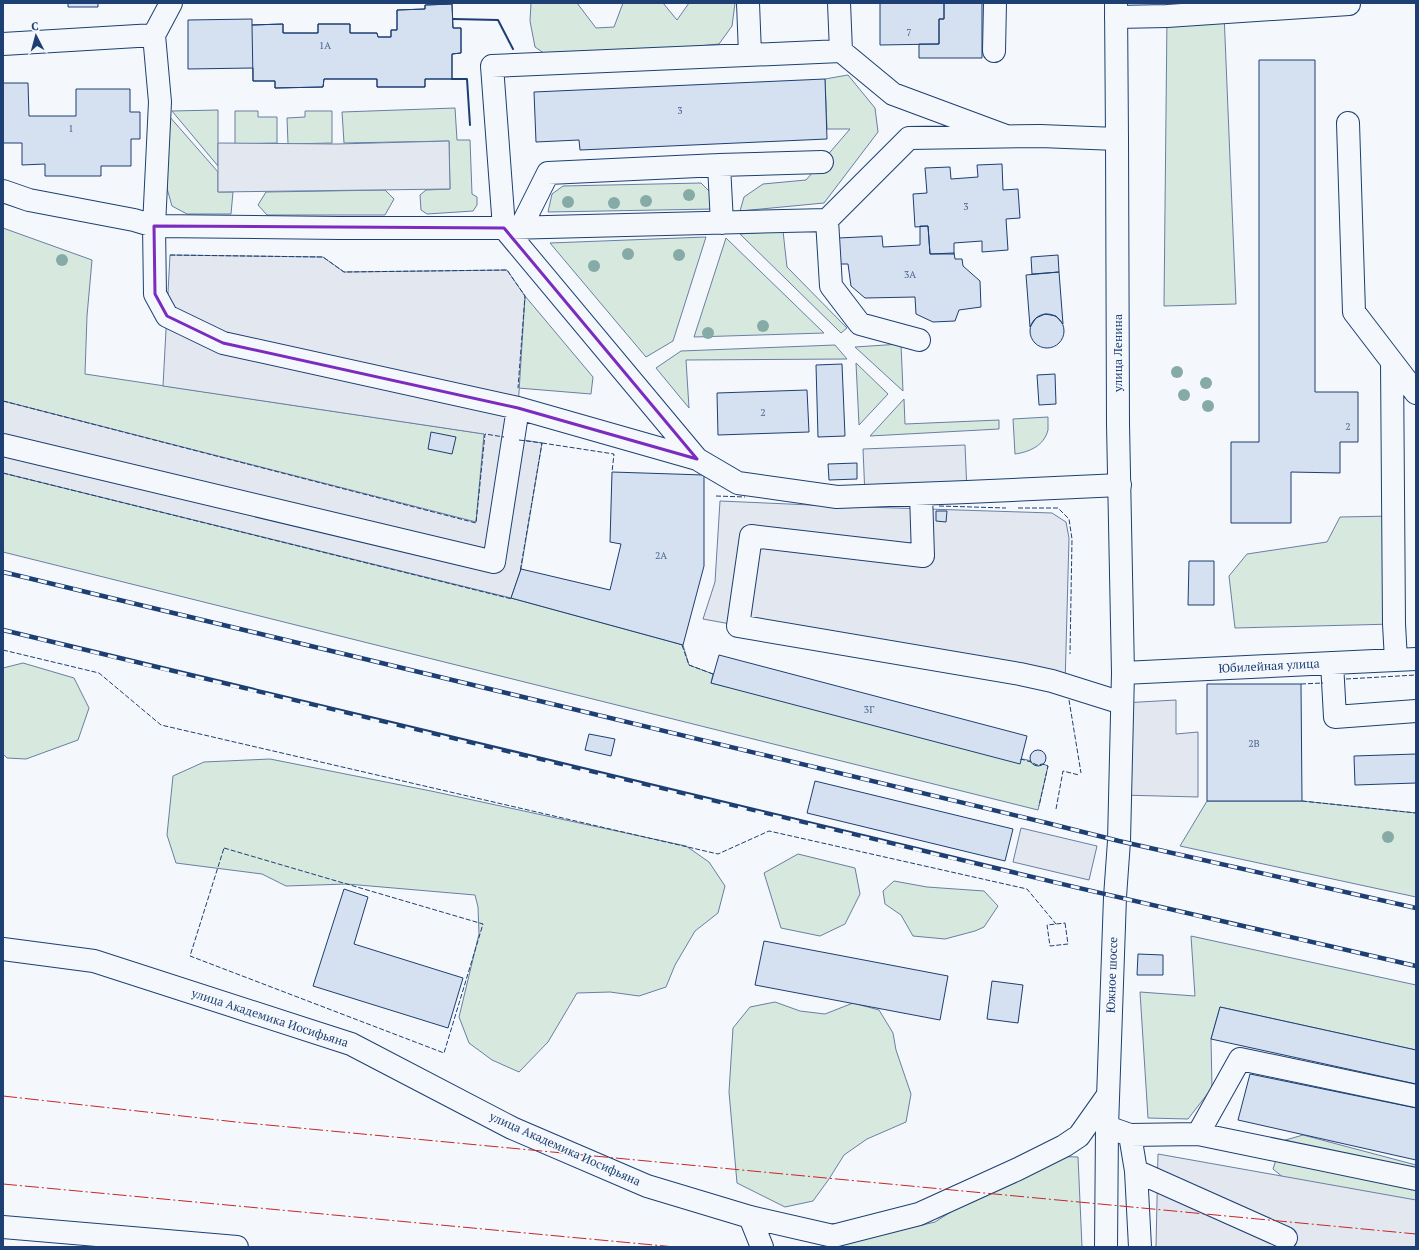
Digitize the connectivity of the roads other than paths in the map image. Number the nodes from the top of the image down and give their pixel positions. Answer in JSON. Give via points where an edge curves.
{"nodes":[{"id":1,"x":170,"y":3,"type":"edge"},
{"id":2,"x":748,"y":3,"type":"edge"},
{"id":3,"x":839,"y":3,"type":"edge"},
{"id":4,"x":995,"y":3,"type":"edge"},
{"id":5,"x":1349,"y":3,"type":"edge"},
{"id":6,"x":1116,"y":10,"type":"edge"},
{"id":7,"x":154,"y":35,"type":"junction"},
{"id":8,"x":3,"y":44,"type":"edge"},
{"id":9,"x":841,"y":51,"type":"junction"},
{"id":10,"x":994,"y":51,"type":"dead end"},
{"id":11,"x":750,"y":54,"type":"junction"},
{"id":12,"x":1348,"y":123,"type":"dead end"},
{"id":13,"x":1006,"y":136,"type":"junction"},
{"id":14,"x":1118,"y":139,"type":"junction"},
{"id":15,"x":822,"y":162,"type":"dead end"},
{"id":16,"x":720,"y":165,"type":"junction"},
{"id":17,"x":3,"y":191,"type":"edge"},
{"id":18,"x":826,"y":220,"type":"junction"},
{"id":19,"x":722,"y":223,"type":"junction"},
{"id":20,"x":154,"y":226,"type":"junction"},
{"id":21,"x":512,"y":227,"type":"junction"},
{"id":22,"x":919,"y":340,"type":"dead end"},
{"id":23,"x":1392,"y":362,"type":"junction"},
{"id":24,"x":1416,"y":393,"type":"edge"},
{"id":25,"x":518,"y":408,"type":"junction"},
{"id":26,"x":3,"y":446,"type":"edge"},
{"id":27,"x":697,"y":459,"type":"junction"},
{"id":28,"x":1120,"y":485,"type":"junction"},
{"id":29,"x":921,"y":494,"type":"junction"},
{"id":30,"x":1406,"y":659,"type":"edge"},
{"id":31,"x":1332,"y":663,"type":"junction"},
{"id":32,"x":1123,"y":673,"type":"junction"},
{"id":33,"x":1122,"y":703,"type":"junction"},
{"id":34,"x":1416,"y":711,"type":"edge"},
{"id":35,"x":3,"y":949,"type":"edge"},
{"id":36,"x":1108,"y":1095,"type":"junction"},
{"id":37,"x":1416,"y":1096,"type":"edge"},
{"id":38,"x":1107,"y":1127,"type":"junction"},
{"id":39,"x":1198,"y":1134,"type":"junction"},
{"id":40,"x":1130,"y":1135,"type":"junction"},
{"id":41,"x":1136,"y":1171,"type":"junction"},
{"id":42,"x":1416,"y":1179,"type":"edge"},
{"id":43,"x":750,"y":1217,"type":"junction"},
{"id":44,"x":3,"y":1227,"type":"edge"},
{"id":45,"x":833,"y":1236,"type":"junction"},
{"id":46,"x":1286,"y":1238,"type":"dead end"},
{"id":47,"x":237,"y":1247,"type":"edge"},
{"id":48,"x":762,"y":1247,"type":"edge"},
{"id":49,"x":808,"y":1247,"type":"edge"},
{"id":50,"x":1106,"y":1247,"type":"edge"},
{"id":51,"x":1140,"y":1247,"type":"edge"}],
"edges":[{"from":1,"to":7,"type":"street"},
{"from":2,"to":11,"type":"street"},
{"from":3,"to":9,"type":"street"},
{"from":4,"to":10,"type":"street"},
{"from":5,"to":6,"type":"street","via":[[1167,16]]},
{"from":6,"to":14,"type":"street","name":"улица Ленина"},
{"from":7,"to":8,"type":"street"},
{"from":7,"to":20,"type":"street","via":[[160,102]]},
{"from":9,"to":11,"type":"street"},
{"from":9,"to":13,"type":"street","via":[[893,94]]},
{"from":11,"to":21,"type":"street","via":[[492,66]]},
{"from":12,"to":23,"type":"street","via":[[1354,312]]},
{"from":13,"to":14,"type":"street"},
{"from":13,"to":18,"type":"street","via":[[909,138]]},
{"from":14,"to":28,"type":"street","name":"улица Ленина"},
{"from":15,"to":16,"type":"street"},
{"from":16,"to":19,"type":"street"},
{"from":16,"to":21,"type":"street","via":[[548,173]]},
{"from":17,"to":20,"type":"street","via":[[29,200]]},
{"from":18,"to":19,"type":"street"},
{"from":18,"to":22,"type":"street","via":[[831,286],[860,324]]},
{"from":19,"to":21,"type":"street"},
{"from":20,"to":21,"type":"street"},
{"from":20,"to":25,"type":"street","via":[[155,294],[167,316],[223,343]]},
{"from":21,"to":27,"type":"street"},
{"from":23,"to":24,"type":"street"},
{"from":23,"to":30,"type":"street","via":[[1394,624]]},
{"from":25,"to":26,"type":"street","via":[[494,562]]},
{"from":25,"to":27,"type":"street"},
{"from":27,"to":29,"type":"street","via":[[738,482],[757,486],[837,496]]},
{"from":28,"to":29,"type":"street"},
{"from":28,"to":32,"type":"street","name":"улица Ленина"},
{"from":29,"to":33,"type":"street","via":[[923,556],[751,536],[738,626],[1020,674],[1052,681]]},
{"from":30,"to":31,"type":"street","name":"Юбилейная улица"},
{"from":31,"to":32,"type":"street","name":"Юбилейная улица"},
{"from":31,"to":34,"type":"street","via":[[1335,716]]},
{"from":32,"to":33,"type":"street","name":"улица Ленина"},
{"from":33,"to":36,"type":"street","name":"Южное шоссе"},
{"from":35,"to":43,"type":"street","name":"улица Академика Иосифьяна","via":[[94,961],[351,1044],[512,1128],[611,1171],[647,1186]]},
{"from":36,"to":38,"type":"street","name":"Южное шоссе"},
{"from":36,"to":45,"type":"street","name":"улица Академика Иосифьяна","via":[[1079,1136],[1064,1146],[919,1214]]},
{"from":37,"to":39,"type":"street","via":[[1240,1059]]},
{"from":38,"to":40,"type":"street"},
{"from":38,"to":50,"type":"street","name":"Южное шоссе"},
{"from":39,"to":40,"type":"street"},
{"from":39,"to":42,"type":"street"},
{"from":40,"to":41,"type":"street"},
{"from":41,"to":46,"type":"street"},
{"from":41,"to":51,"type":"street"},
{"from":43,"to":45,"type":"street","name":"улица Академика Иосифьяна"},
{"from":43,"to":48,"type":"street"},
{"from":44,"to":47,"type":"street"},
{"from":45,"to":49,"type":"street"}]}
